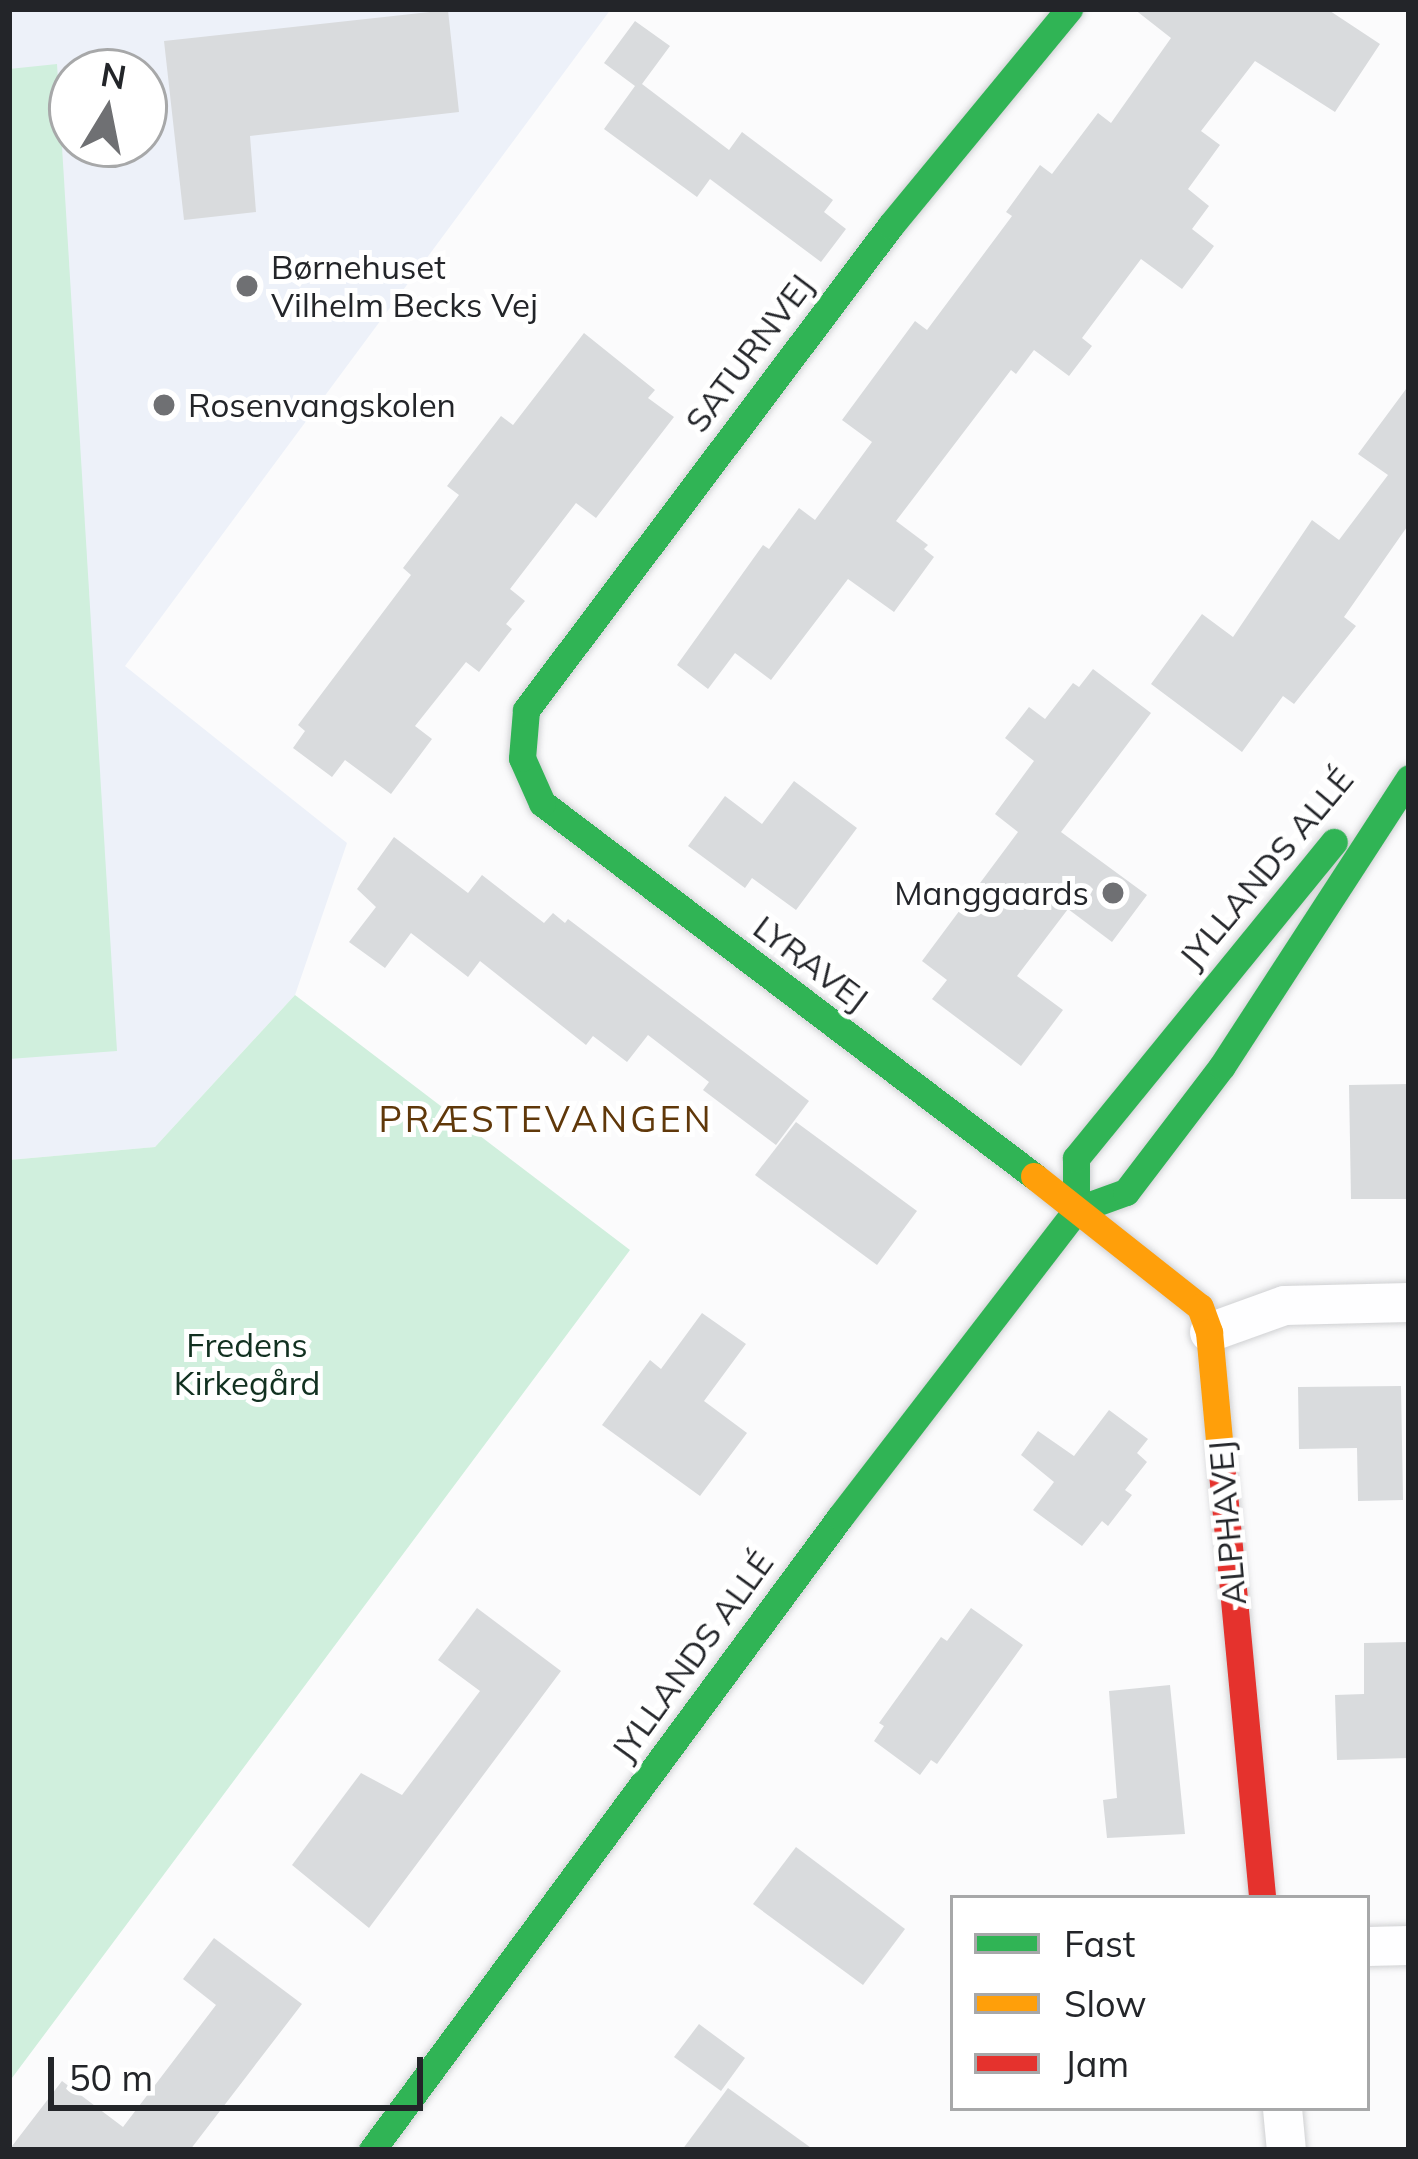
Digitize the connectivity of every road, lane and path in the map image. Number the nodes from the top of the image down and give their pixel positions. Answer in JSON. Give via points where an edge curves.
{"nodes":[{"id":1,"x":1069,"y":9,"type":"edge"},
{"id":2,"x":1409,"y":753,"type":"edge"},
{"id":3,"x":521,"y":758,"type":"joint"},
{"id":4,"x":1409,"y":778,"type":"edge"},
{"id":5,"x":1076,"y":1210,"type":"junction"},
{"id":6,"x":1409,"y":1302,"type":"edge"},
{"id":7,"x":1209,"y":1332,"type":"junction"},
{"id":8,"x":1262,"y":1895,"type":"edge"},
{"id":9,"x":1409,"y":1945,"type":"edge"},
{"id":10,"x":1370,"y":1946,"type":"edge"},
{"id":11,"x":1282,"y":2111,"type":"edge"},
{"id":12,"x":372,"y":2150,"type":"edge"},
{"id":13,"x":1286,"y":2150,"type":"edge"}],
"edges":[{"from":1,"to":3,"type":"street","name":"SATURNVEJ","via":[[890,225],[526,710]]},
{"from":2,"to":5,"type":"street","name":"JYLLANDS ALLÉ","via":[[1076,1158]]},
{"from":3,"to":5,"type":"street","name":"LYRAVEJ","via":[[542,803]]},
{"from":4,"to":5,"type":"street","name":"JYLLANDS ALLÉ","via":[[1222,1066],[1126,1192]]},
{"from":5,"to":7,"type":"street","name":"ALPHAVEJ","via":[[1180,1286]]},
{"from":5,"to":12,"type":"street","name":"JYLLANDS ALLÉ"},
{"from":6,"to":7,"type":"street","via":[[1284,1305]]},
{"from":7,"to":8,"type":"street","name":"ALPHAVEJ"},
{"from":9,"to":10,"type":"street"},
{"from":11,"to":13,"type":"street"}]}
